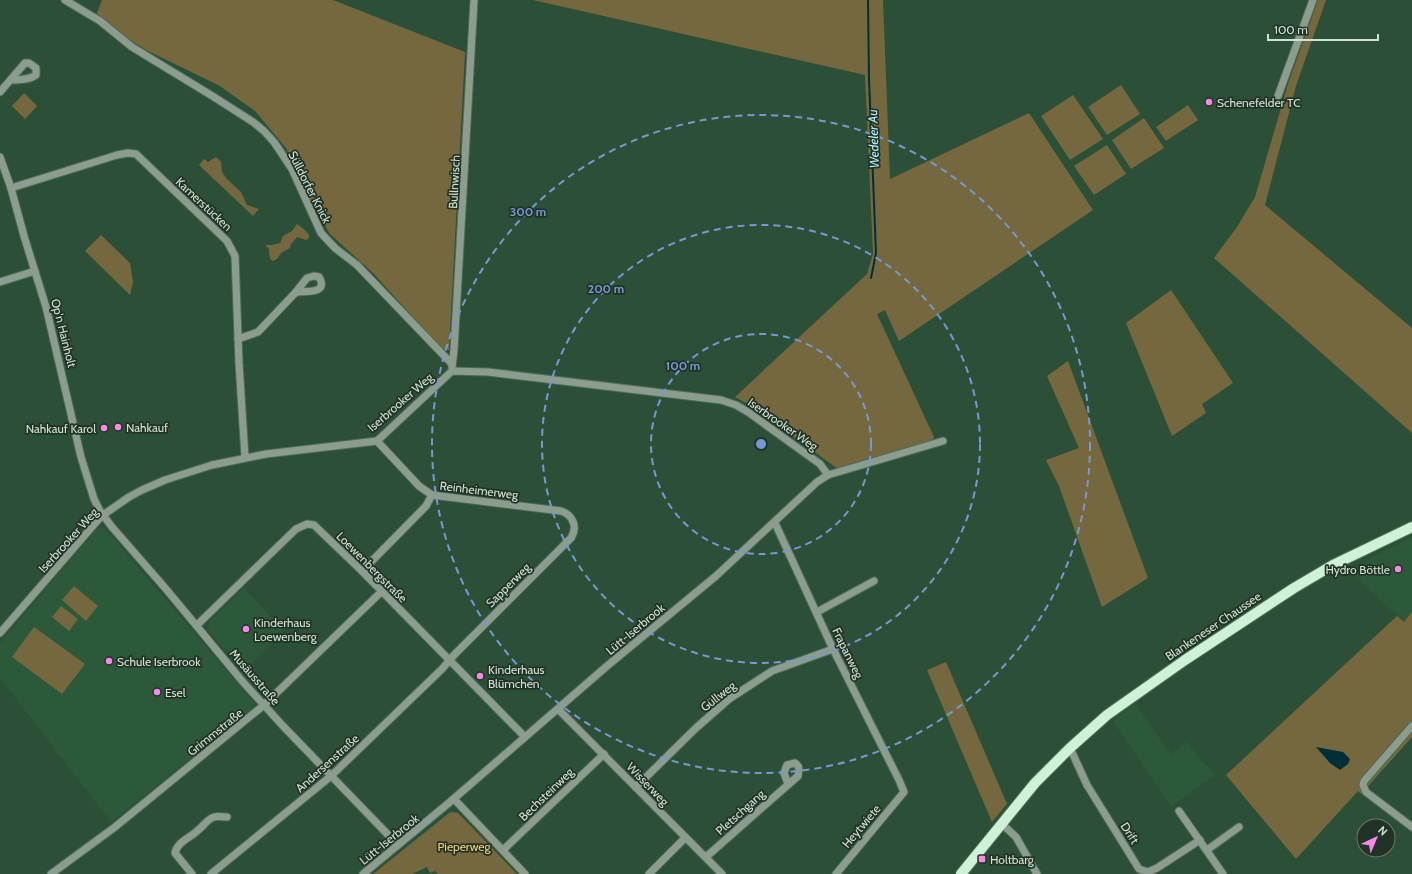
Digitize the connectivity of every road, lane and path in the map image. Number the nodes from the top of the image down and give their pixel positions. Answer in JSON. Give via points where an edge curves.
{"nodes":[{"id":1,"x":65,"y":0,"type":"edge"},
{"id":2,"x":474,"y":0,"type":"edge"},
{"id":3,"x":1313,"y":0,"type":"edge"},
{"id":4,"x":11,"y":80,"type":"dead end"},
{"id":5,"x":0,"y":92,"type":"edge"},
{"id":6,"x":1278,"y":96,"type":"dead end"},
{"id":7,"x":0,"y":157,"type":"edge"},
{"id":8,"x":11,"y":188,"type":"junction"},
{"id":9,"x":35,"y":271,"type":"junction"},
{"id":10,"x":0,"y":282,"type":"edge"},
{"id":11,"x":296,"y":292,"type":"dead end"},
{"id":12,"x":238,"y":340,"type":"junction"},
{"id":13,"x":452,"y":368,"type":"junction"},
{"id":14,"x":377,"y":440,"type":"junction"},
{"id":15,"x":943,"y":441,"type":"dead end"},
{"id":16,"x":245,"y":457,"type":"junction"},
{"id":17,"x":828,"y":476,"type":"junction"},
{"id":18,"x":432,"y":495,"type":"junction"},
{"id":19,"x":103,"y":515,"type":"junction"},
{"id":20,"x":573,"y":522,"type":"joint"},
{"id":21,"x":775,"y":523,"type":"junction"},
{"id":22,"x":1412,"y":527,"type":"edge"},
{"id":23,"x":362,"y":571,"type":"junction"},
{"id":24,"x":874,"y":581,"type":"dead end"},
{"id":25,"x":381,"y":592,"type":"junction"},
{"id":26,"x":817,"y":612,"type":"junction"},
{"id":27,"x":196,"y":626,"type":"junction"},
{"id":28,"x":0,"y":633,"type":"edge"},
{"id":29,"x":832,"y":649,"type":"junction"},
{"id":30,"x":449,"y":660,"type":"junction"},
{"id":31,"x":264,"y":706,"type":"junction"},
{"id":32,"x":558,"y":709,"type":"junction"},
{"id":33,"x":1412,"y":726,"type":"edge"},
{"id":34,"x":525,"y":737,"type":"junction"},
{"id":35,"x":1070,"y":748,"type":"junction"},
{"id":36,"x":604,"y":754,"type":"junction"},
{"id":37,"x":331,"y":776,"type":"junction"},
{"id":38,"x":788,"y":784,"type":"dead end"},
{"id":39,"x":636,"y":787,"type":"junction"},
{"id":40,"x":904,"y":792,"type":"joint"},
{"id":41,"x":454,"y":799,"type":"junction"},
{"id":42,"x":1179,"y":811,"type":"dead end"},
{"id":43,"x":227,"y":817,"type":"dead end"},
{"id":44,"x":1001,"y":823,"type":"junction"},
{"id":45,"x":1239,"y":827,"type":"dead end"},
{"id":46,"x":1412,"y":827,"type":"edge"},
{"id":47,"x":685,"y":838,"type":"junction"},
{"id":48,"x":1200,"y":840,"type":"junction"},
{"id":49,"x":398,"y":845,"type":"junction"},
{"id":50,"x":503,"y":850,"type":"junction"},
{"id":51,"x":1207,"y":850,"type":"junction"},
{"id":52,"x":706,"y":857,"type":"junction"},
{"id":53,"x":51,"y":874,"type":"edge"},
{"id":54,"x":192,"y":874,"type":"edge"},
{"id":55,"x":211,"y":874,"type":"edge"},
{"id":56,"x":363,"y":874,"type":"edge"},
{"id":57,"x":525,"y":874,"type":"edge"},
{"id":58,"x":649,"y":874,"type":"edge"},
{"id":59,"x":722,"y":874,"type":"edge"},
{"id":60,"x":836,"y":874,"type":"edge"},
{"id":61,"x":961,"y":874,"type":"edge"},
{"id":62,"x":1037,"y":874,"type":"edge"},
{"id":63,"x":1223,"y":874,"type":"edge"}],
"edges":[{"from":1,"to":13,"type":"street","name":"Sülldorfer Knick","via":[[100,21],[132,47],[264,131],[292,169],[321,233],[328,242],[357,265]]},
{"from":2,"to":13,"type":"street","name":"Bullnwisch"},
{"from":3,"to":6,"type":"street"},
{"from":4,"to":5,"type":"street"},
{"from":7,"to":8,"type":"street","name":"Op'n Hainholt"},
{"from":8,"to":9,"type":"street","name":"Op'n Hainholt"},
{"from":8,"to":12,"type":"street","name":"Kamerstücken","via":[[117,155],[136,154],[227,241],[232,249]]},
{"from":9,"to":10,"type":"street"},
{"from":9,"to":19,"type":"street","name":"Op'n Hainholt","via":[[49,316],[81,457],[94,499]]},
{"from":11,"to":12,"type":"street","via":[[258,332]]},
{"from":12,"to":16,"type":"street","name":"Kamerstücken"},
{"from":13,"to":14,"type":"street","name":"Iserbrooker Weg"},
{"from":13,"to":17,"type":"street","name":"Iserbrooker Weg","via":[[721,400],[748,412],[820,464]]},
{"from":14,"to":16,"type":"street","name":"Iserbrooker Weg"},
{"from":14,"to":18,"type":"street","name":"Reinheimerweg","via":[[419,486]]},
{"from":15,"to":17,"type":"street","name":"Lütt-Iserbrook"},
{"from":16,"to":19,"type":"street","name":"Iserbrooker Weg","via":[[153,484]]},
{"from":17,"to":21,"type":"street","name":"Lütt-Iserbrook","via":[[817,482]]},
{"from":18,"to":20,"type":"street","name":"Reinheimerweg","via":[[561,511],[568,514]]},
{"from":18,"to":23,"type":"street","via":[[426,506]]},
{"from":19,"to":27,"type":"street","name":"Musäusstraße"},
{"from":19,"to":28,"type":"street","name":"Iserbrooker Weg"},
{"from":20,"to":30,"type":"street","name":"Sapperweg","via":[[574,532],[571,538]]},
{"from":21,"to":26,"type":"street","name":"Frapanweg"},
{"from":21,"to":32,"type":"street","name":"Lütt-Iserbrook"},
{"from":22,"to":35,"type":"main road","name":"Blankeneser Chaussee","via":[[1334,565],[1281,596],[1128,699]]},
{"from":23,"to":25,"type":"street","name":"Loewenbergstraße"},
{"from":23,"to":27,"type":"street","name":"Loewenbergstraße","via":[[318,528],[310,524],[303,525]]},
{"from":24,"to":26,"type":"street"},
{"from":25,"to":30,"type":"street","name":"Loewenbergstraße"},
{"from":25,"to":31,"type":"street","name":"Grimmstraße"},
{"from":26,"to":29,"type":"street","name":"Frapanweg"},
{"from":27,"to":31,"type":"street","name":"Musäusstraße"},
{"from":29,"to":39,"type":"street","name":"Güllweg","via":[[772,671],[729,699]]},
{"from":29,"to":40,"type":"street","name":"Frapanweg"},
{"from":30,"to":34,"type":"street","name":"Loewenbergstraße"},
{"from":30,"to":37,"type":"street","name":"Andersenstraße"},
{"from":31,"to":37,"type":"street","name":"Musäusstraße"},
{"from":31,"to":53,"type":"street","name":"Grimmstraße"},
{"from":32,"to":34,"type":"street","name":"Lütt-Iserbrook"},
{"from":32,"to":36,"type":"street","name":"Wisserweg"},
{"from":33,"to":46,"type":"street","via":[[1364,780],[1363,785],[1366,792]]},
{"from":34,"to":41,"type":"street","name":"Lütt-Iserbrook"},
{"from":35,"to":44,"type":"main road","name":"Blankeneser Chaussee"},
{"from":35,"to":48,"type":"street","name":"Drift","via":[[1087,785],[1140,869],[1148,872],[1157,868]]},
{"from":36,"to":39,"type":"street","name":"Wisserweg"},
{"from":36,"to":50,"type":"street","name":"Bechsteinweg"},
{"from":37,"to":49,"type":"street","name":"Musäusstraße"},
{"from":37,"to":55,"type":"street","name":"Andersenstraße"},
{"from":38,"to":52,"type":"street","name":"Pletschgang"},
{"from":39,"to":47,"type":"street","name":"Wisserweg"},
{"from":40,"to":60,"type":"street","name":"Heytwiete"},
{"from":41,"to":49,"type":"street","name":"Lütt-Iserbrook"},
{"from":41,"to":50,"type":"street"},
{"from":42,"to":48,"type":"street"},
{"from":43,"to":54,"type":"street","via":[[210,819],[176,850],[175,853]]},
{"from":44,"to":61,"type":"main road","name":"Blankeneser Chaussee"},
{"from":44,"to":62,"type":"street","via":[[1016,837]]},
{"from":45,"to":51,"type":"street"},
{"from":47,"to":52,"type":"street","name":"Wisserweg"},
{"from":47,"to":58,"type":"street"},
{"from":48,"to":51,"type":"street"},
{"from":49,"to":56,"type":"street","name":"Lütt-Iserbrook"},
{"from":50,"to":57,"type":"street"},
{"from":51,"to":63,"type":"street"},
{"from":52,"to":59,"type":"street","name":"Wisserweg"}]}
